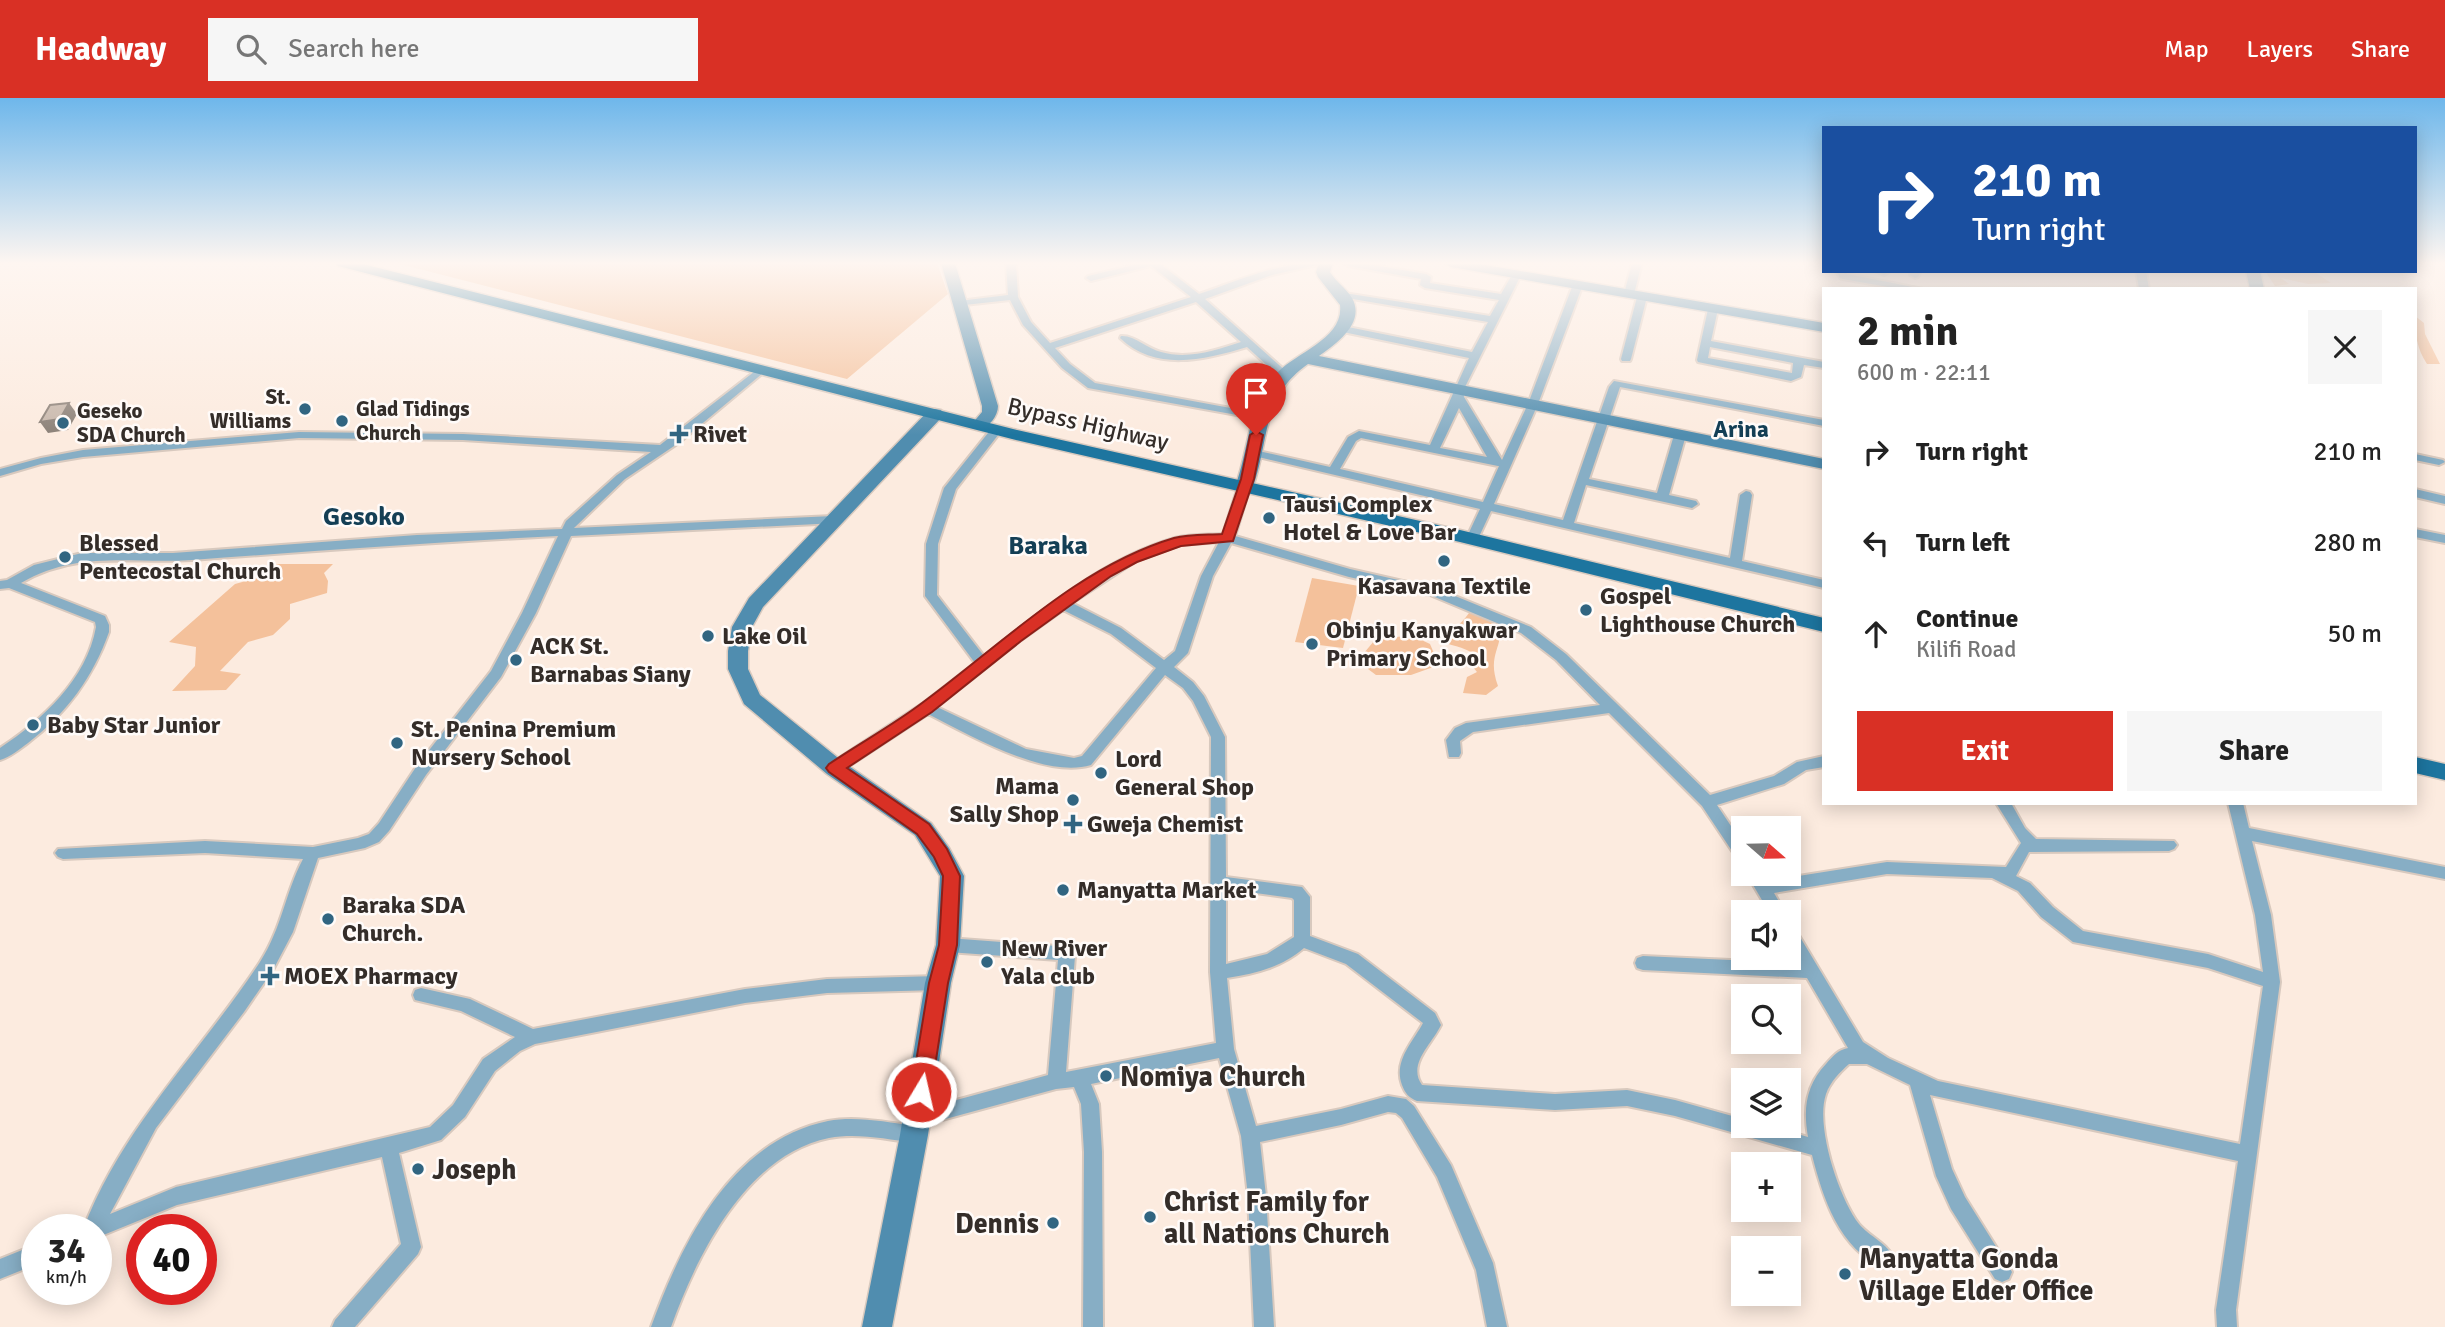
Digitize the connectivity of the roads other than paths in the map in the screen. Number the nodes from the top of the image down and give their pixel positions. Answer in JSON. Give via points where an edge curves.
{"nodes":[{"id":1,"x":564,"y":320,"type":"edge"},
{"id":2,"x":964,"y":320,"type":"edge"},
{"id":3,"x":1025,"y":320,"type":"edge"},
{"id":4,"x":1129,"y":320,"type":"edge"},
{"id":5,"x":1222,"y":320,"type":"edge"},
{"id":6,"x":1346,"y":320,"type":"edge"},
{"id":7,"x":1495,"y":320,"type":"edge"},
{"id":8,"x":1564,"y":320,"type":"edge"},
{"id":9,"x":1631,"y":320,"type":"edge"},
{"id":10,"x":1711,"y":320,"type":"edge"},
{"id":11,"x":1779,"y":320,"type":"edge"},
{"id":12,"x":1822,"y":328,"type":"edge"},
{"id":13,"x":1343,"y":329,"type":"junction"},
{"id":14,"x":1125,"y":338,"type":"dead end"},
{"id":15,"x":1707,"y":343,"type":"junction"},
{"id":16,"x":1247,"y":344,"type":"junction"},
{"id":17,"x":1050,"y":346,"type":"junction"},
{"id":18,"x":1477,"y":356,"type":"junction"},
{"id":19,"x":1304,"y":358,"type":"junction"},
{"id":20,"x":1626,"y":359,"type":"dead end"},
{"id":21,"x":1800,"y":361,"type":"junction"},
{"id":22,"x":1822,"y":365,"type":"edge"},
{"id":23,"x":759,"y":371,"type":"junction"},
{"id":24,"x":1284,"y":375,"type":"junction"},
{"id":25,"x":1459,"y":393,"type":"junction"},
{"id":26,"x":1533,"y":404,"type":"junction"},
{"id":27,"x":935,"y":414,"type":"junction"},
{"id":28,"x":1259,"y":416,"type":"junction"},
{"id":29,"x":1604,"y":418,"type":"junction"},
{"id":30,"x":1822,"y":423,"type":"edge"},
{"id":31,"x":979,"y":425,"type":"junction"},
{"id":32,"x":996,"y":430,"type":"junction"},
{"id":33,"x":1680,"y":435,"type":"junction"},
{"id":34,"x":662,"y":449,"type":"junction"},
{"id":35,"x":1434,"y":449,"type":"junction"},
{"id":36,"x":1254,"y":453,"type":"junction"},
{"id":37,"x":2417,"y":457,"type":"edge"},
{"id":38,"x":2439,"y":461,"type":"dead end"},
{"id":39,"x":1501,"y":463,"type":"junction"},
{"id":40,"x":1822,"y":464,"type":"edge"},
{"id":41,"x":1333,"y":471,"type":"junction"},
{"id":42,"x":0,"y":473,"type":"edge"},
{"id":43,"x":1582,"y":481,"type":"junction"},
{"id":44,"x":1244,"y":487,"type":"junction"},
{"id":45,"x":2417,"y":493,"type":"edge"},
{"id":46,"x":1746,"y":495,"type":"dead end"},
{"id":47,"x":1662,"y":498,"type":"junction"},
{"id":48,"x":2445,"y":500,"type":"edge"},
{"id":49,"x":1692,"y":504,"type":"dead end"},
{"id":50,"x":1488,"y":506,"type":"junction"},
{"id":51,"x":833,"y":520,"type":"junction"},
{"id":52,"x":1567,"y":525,"type":"junction"},
{"id":53,"x":565,"y":533,"type":"junction"},
{"id":54,"x":2417,"y":533,"type":"edge"},
{"id":55,"x":1228,"y":538,"type":"junction"},
{"id":56,"x":1472,"y":539,"type":"junction"},
{"id":57,"x":2445,"y":539,"type":"edge"},
{"id":58,"x":1735,"y":564,"type":"junction"},
{"id":59,"x":5,"y":584,"type":"edge"},
{"id":60,"x":1822,"y":584,"type":"edge"},
{"id":61,"x":1063,"y":604,"type":"junction"},
{"id":62,"x":1822,"y":625,"type":"edge"},
{"id":63,"x":982,"y":663,"type":"junction"},
{"id":64,"x":1164,"y":667,"type":"junction"},
{"id":65,"x":927,"y":708,"type":"junction"},
{"id":66,"x":1612,"y":708,"type":"junction"},
{"id":67,"x":1454,"y":753,"type":"dead end"},
{"id":68,"x":0,"y":755,"type":"edge"},
{"id":69,"x":1822,"y":761,"type":"edge"},
{"id":70,"x":2417,"y":765,"type":"edge"},
{"id":71,"x":835,"y":768,"type":"junction"},
{"id":72,"x":2445,"y":772,"type":"edge"},
{"id":73,"x":1707,"y":802,"type":"junction"},
{"id":74,"x":2004,"y":805,"type":"edge"},
{"id":75,"x":2235,"y":805,"type":"edge"},
{"id":76,"x":2242,"y":833,"type":"junction"},
{"id":77,"x":1731,"y":838,"type":"edge"},
{"id":78,"x":2032,"y":845,"type":"junction"},
{"id":79,"x":2169,"y":845,"type":"dead end"},
{"id":80,"x":63,"y":853,"type":"dead end"},
{"id":81,"x":313,"y":853,"type":"junction"},
{"id":82,"x":1994,"y":872,"type":"junction"},
{"id":83,"x":2445,"y":873,"type":"edge"},
{"id":84,"x":1217,"y":882,"type":"junction"},
{"id":85,"x":1763,"y":888,"type":"joint"},
{"id":86,"x":1770,"y":900,"type":"edge"},
{"id":87,"x":1302,"y":940,"type":"junction"},
{"id":88,"x":948,"y":945,"type":"junction"},
{"id":89,"x":1801,"y":954,"type":"edge"},
{"id":90,"x":1643,"y":963,"type":"dead end"},
{"id":91,"x":1811,"y":971,"type":"junction"},
{"id":92,"x":1218,"y":972,"type":"junction"},
{"id":93,"x":2272,"y":982,"type":"junction"},
{"id":94,"x":938,"y":983,"type":"junction"},
{"id":95,"x":421,"y":995,"type":"dead end"},
{"id":96,"x":533,"y":1037,"type":"junction"},
{"id":97,"x":1225,"y":1048,"type":"junction"},
{"id":98,"x":1869,"y":1056,"type":"junction"},
{"id":99,"x":1080,"y":1078,"type":"junction"},
{"id":100,"x":1917,"y":1080,"type":"junction"},
{"id":101,"x":1056,"y":1081,"type":"junction"},
{"id":102,"x":915,"y":1127,"type":"junction"},
{"id":103,"x":1250,"y":1136,"type":"junction"},
{"id":104,"x":389,"y":1147,"type":"junction"},
{"id":105,"x":1821,"y":1149,"type":"junction"},
{"id":106,"x":2249,"y":1155,"type":"junction"},
{"id":107,"x":101,"y":1214,"type":"edge"},
{"id":108,"x":112,"y":1222,"type":"edge"},
{"id":109,"x":1884,"y":1258,"type":"dead end"},
{"id":110,"x":21,"y":1260,"type":"edge"},
{"id":111,"x":0,"y":1269,"type":"edge"},
{"id":112,"x":2002,"y":1272,"type":"dead end"},
{"id":113,"x":342,"y":1327,"type":"edge"},
{"id":114,"x":661,"y":1327,"type":"edge"},
{"id":115,"x":877,"y":1327,"type":"edge"},
{"id":116,"x":1093,"y":1327,"type":"edge"},
{"id":117,"x":1264,"y":1327,"type":"edge"},
{"id":118,"x":1497,"y":1327,"type":"edge"},
{"id":119,"x":2227,"y":1327,"type":"edge"}],
"edges":[{"from":1,"to":23,"type":"main road","name":"Bypass Highway"},
{"from":2,"to":31,"type":"street","via":[[990,406],[990,413]]},
{"from":3,"to":17,"type":"street"},
{"from":4,"to":17,"type":"street"},
{"from":5,"to":16,"type":"street"},
{"from":6,"to":13,"type":"street"},
{"from":7,"to":18,"type":"street"},
{"from":8,"to":26,"type":"street"},
{"from":9,"to":20,"type":"street"},
{"from":10,"to":15,"type":"street"},
{"from":11,"to":12,"type":"street"},
{"from":13,"to":18,"type":"street"},
{"from":13,"to":19,"type":"street"},
{"from":14,"to":16,"type":"street","via":[[1145,352],[1177,359]]},
{"from":15,"to":21,"type":"street"},
{"from":15,"to":21,"type":"street","via":[[1701,358],[1706,362],[1791,378],[1797,375]]},
{"from":16,"to":24,"type":"street"},
{"from":17,"to":28,"type":"street","via":[[1080,379],[1099,389]]},
{"from":18,"to":25,"type":"street"},
{"from":19,"to":24,"type":"street"},
{"from":19,"to":25,"type":"street"},
{"from":21,"to":22,"type":"street"},
{"from":23,"to":27,"type":"main road","name":"Bypass Highway"},
{"from":23,"to":34,"type":"street"},
{"from":24,"to":28,"type":"street"},
{"from":25,"to":26,"type":"street"},
{"from":25,"to":35,"type":"street"},
{"from":25,"to":39,"type":"street"},
{"from":26,"to":29,"type":"street"},
{"from":26,"to":39,"type":"street"},
{"from":27,"to":31,"type":"main road","name":"Bypass Highway"},
{"from":27,"to":51,"type":"street"},
{"from":28,"to":36,"type":"street"},
{"from":29,"to":30,"type":"street","via":[[1618,383]]},
{"from":29,"to":33,"type":"street"},
{"from":29,"to":43,"type":"street"},
{"from":31,"to":32,"type":"main road","name":"Bypass Highway"},
{"from":32,"to":44,"type":"main road","name":"Bypass Highway"},
{"from":32,"to":63,"type":"street","via":[[945,498],[932,544],[931,596]]},
{"from":33,"to":40,"type":"street"},
{"from":33,"to":47,"type":"street"},
{"from":34,"to":42,"type":"street","via":[[455,435],[287,436],[57,458]]},
{"from":34,"to":53,"type":"street","via":[[594,500]]},
{"from":35,"to":39,"type":"street"},
{"from":35,"to":41,"type":"street","via":[[1359,434]]},
{"from":36,"to":41,"type":"street"},
{"from":36,"to":44,"type":"street"},
{"from":37,"to":38,"type":"street"},
{"from":39,"to":50,"type":"street"},
{"from":41,"to":50,"type":"street"},
{"from":43,"to":47,"type":"street"},
{"from":43,"to":52,"type":"street"},
{"from":44,"to":55,"type":"street"},
{"from":44,"to":56,"type":"main road","name":"Bypass Highway"},
{"from":45,"to":48,"type":"street"},
{"from":46,"to":58,"type":"street"},
{"from":47,"to":49,"type":"street"},
{"from":50,"to":52,"type":"street"},
{"from":50,"to":56,"type":"street"},
{"from":51,"to":53,"type":"street"},
{"from":51,"to":71,"type":"street","via":[[756,603],[742,627],[738,669],[751,699]]},
{"from":52,"to":58,"type":"street"},
{"from":53,"to":59,"type":"street","via":[[173,557],[82,557],[37,568]]},
{"from":53,"to":81,"type":"street","via":[[496,674],[384,827],[360,844]]},
{"from":54,"to":57,"type":"street"},
{"from":55,"to":61,"type":"street","via":[[1179,541],[1157,548],[1106,573]]},
{"from":55,"to":64,"type":"street","via":[[1207,576],[1181,653]]},
{"from":55,"to":66,"type":"street","via":[[1433,592],[1526,630],[1561,657]]},
{"from":56,"to":62,"type":"main road","name":"Bypass Highway"},
{"from":58,"to":60,"type":"street"},
{"from":59,"to":68,"type":"street","via":[[100,620],[103,629],[89,667],[75,687],[29,734]]},
{"from":61,"to":63,"type":"street"},
{"from":61,"to":64,"type":"street","via":[[1116,631]]},
{"from":63,"to":65,"type":"street"},
{"from":64,"to":65,"type":"street","via":[[1090,758],[1079,763],[1011,749]]},
{"from":64,"to":84,"type":"street","via":[[1193,691],[1217,737]]},
{"from":65,"to":71,"type":"street"},
{"from":66,"to":67,"type":"street","via":[[1471,727],[1453,740]]},
{"from":66,"to":73,"type":"street"},
{"from":69,"to":73,"type":"street"},
{"from":70,"to":72,"type":"main road"},
{"from":71,"to":88,"type":"street","via":[[923,829],[941,854],[951,876]]},
{"from":73,"to":77,"type":"street"},
{"from":74,"to":78,"type":"street"},
{"from":75,"to":76,"type":"street"},
{"from":76,"to":83,"type":"street"},
{"from":76,"to":93,"type":"street","via":[[2263,916]]},
{"from":78,"to":79,"type":"street"},
{"from":78,"to":82,"type":"street","via":[[2024,848],[2010,873]]},
{"from":80,"to":81,"type":"street","via":[[205,846]]},
{"from":81,"to":107,"type":"street","via":[[280,943],[142,1134]]},
{"from":82,"to":85,"type":"street","via":[[1887,868]]},
{"from":82,"to":93,"type":"street","via":[[2024,887],[2079,937],[2208,961]]},
{"from":84,"to":87,"type":"street","via":[[1299,894]]},
{"from":84,"to":92,"type":"street"},
{"from":85,"to":86,"type":"street"},
{"from":87,"to":92,"type":"street","via":[[1291,951],[1251,968]]},
{"from":87,"to":105,"type":"street","via":[[1352,959],[1432,1021],[1406,1069],[1417,1093],[1555,1102],[1627,1098]]},
{"from":88,"to":94,"type":"street"},
{"from":88,"to":101,"type":"street","via":[[1066,956]]},
{"from":89,"to":91,"type":"street"},
{"from":90,"to":91,"type":"street"},
{"from":91,"to":98,"type":"street","via":[[1857,1046]]},
{"from":92,"to":97,"type":"street"},
{"from":93,"to":106,"type":"street"},
{"from":94,"to":96,"type":"street","via":[[827,986],[745,996]]},
{"from":94,"to":102,"type":"street"},
{"from":95,"to":96,"type":"street","via":[[464,1004]]},
{"from":96,"to":104,"type":"street","via":[[489,1065],[448,1124],[435,1134]]},
{"from":97,"to":99,"type":"street"},
{"from":97,"to":103,"type":"street"},
{"from":98,"to":100,"type":"street"},
{"from":98,"to":105,"type":"street","via":[[1845,1056],[1820,1087],[1815,1100]]},
{"from":99,"to":101,"type":"street"},
{"from":99,"to":116,"type":"street","via":[[1090,1104],[1093,1140]]},
{"from":100,"to":106,"type":"street","via":[[2008,1105]]},
{"from":100,"to":112,"type":"street","via":[[1948,1181]]},
{"from":101,"to":102,"type":"street"},
{"from":102,"to":114,"type":"street","via":[[826,1130],[801,1138],[749,1173],[716,1212],[687,1262]]},
{"from":102,"to":115,"type":"street"},
{"from":103,"to":117,"type":"street"},
{"from":103,"to":118,"type":"street","via":[[1400,1105],[1444,1171],[1486,1270]]},
{"from":104,"to":108,"type":"street","via":[[176,1196]]},
{"from":104,"to":113,"type":"street","via":[[411,1247]]},
{"from":105,"to":109,"type":"street","via":[[1848,1224]]},
{"from":106,"to":119,"type":"street"},
{"from":110,"to":111,"type":"street"}]}
